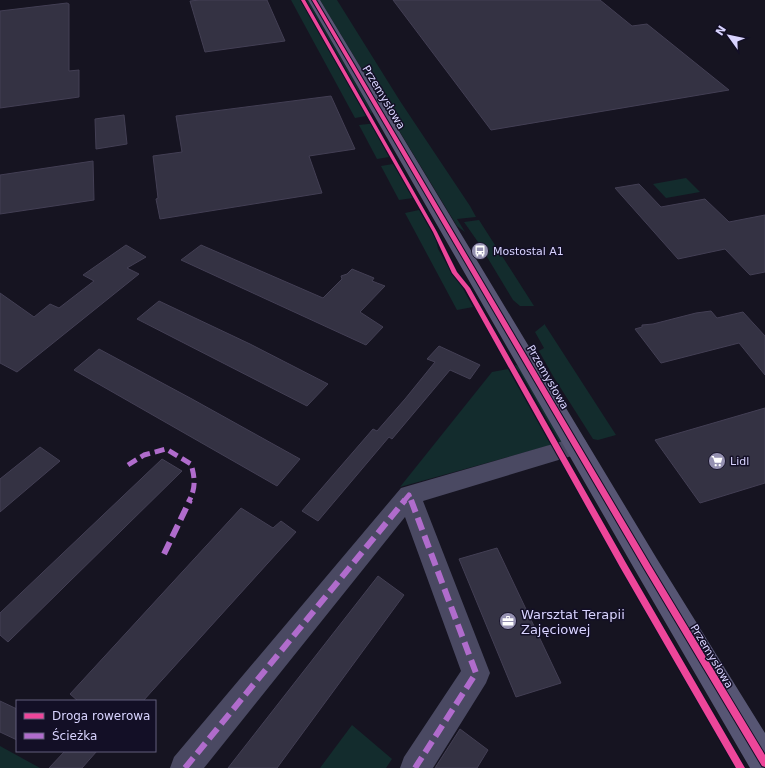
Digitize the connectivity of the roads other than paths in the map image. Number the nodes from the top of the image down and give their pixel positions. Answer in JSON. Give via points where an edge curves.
{"nodes":[{"id":1,"x":314,"y":0,"type":"edge"},
{"id":2,"x":577,"y":446,"type":"junction"},
{"id":3,"x":409,"y":495,"type":"junction"},
{"id":4,"x":765,"y":762,"type":"edge"},
{"id":5,"x":185,"y":768,"type":"edge"},
{"id":6,"x":415,"y":768,"type":"edge"}],
"edges":[{"from":1,"to":2,"type":"street","name":"Przemysłowa"},
{"from":2,"to":3,"type":"street"},
{"from":2,"to":4,"type":"street","name":"Przemysłowa"},
{"from":3,"to":5,"type":"street"},
{"from":3,"to":6,"type":"street","via":[[476,673]]}]}
